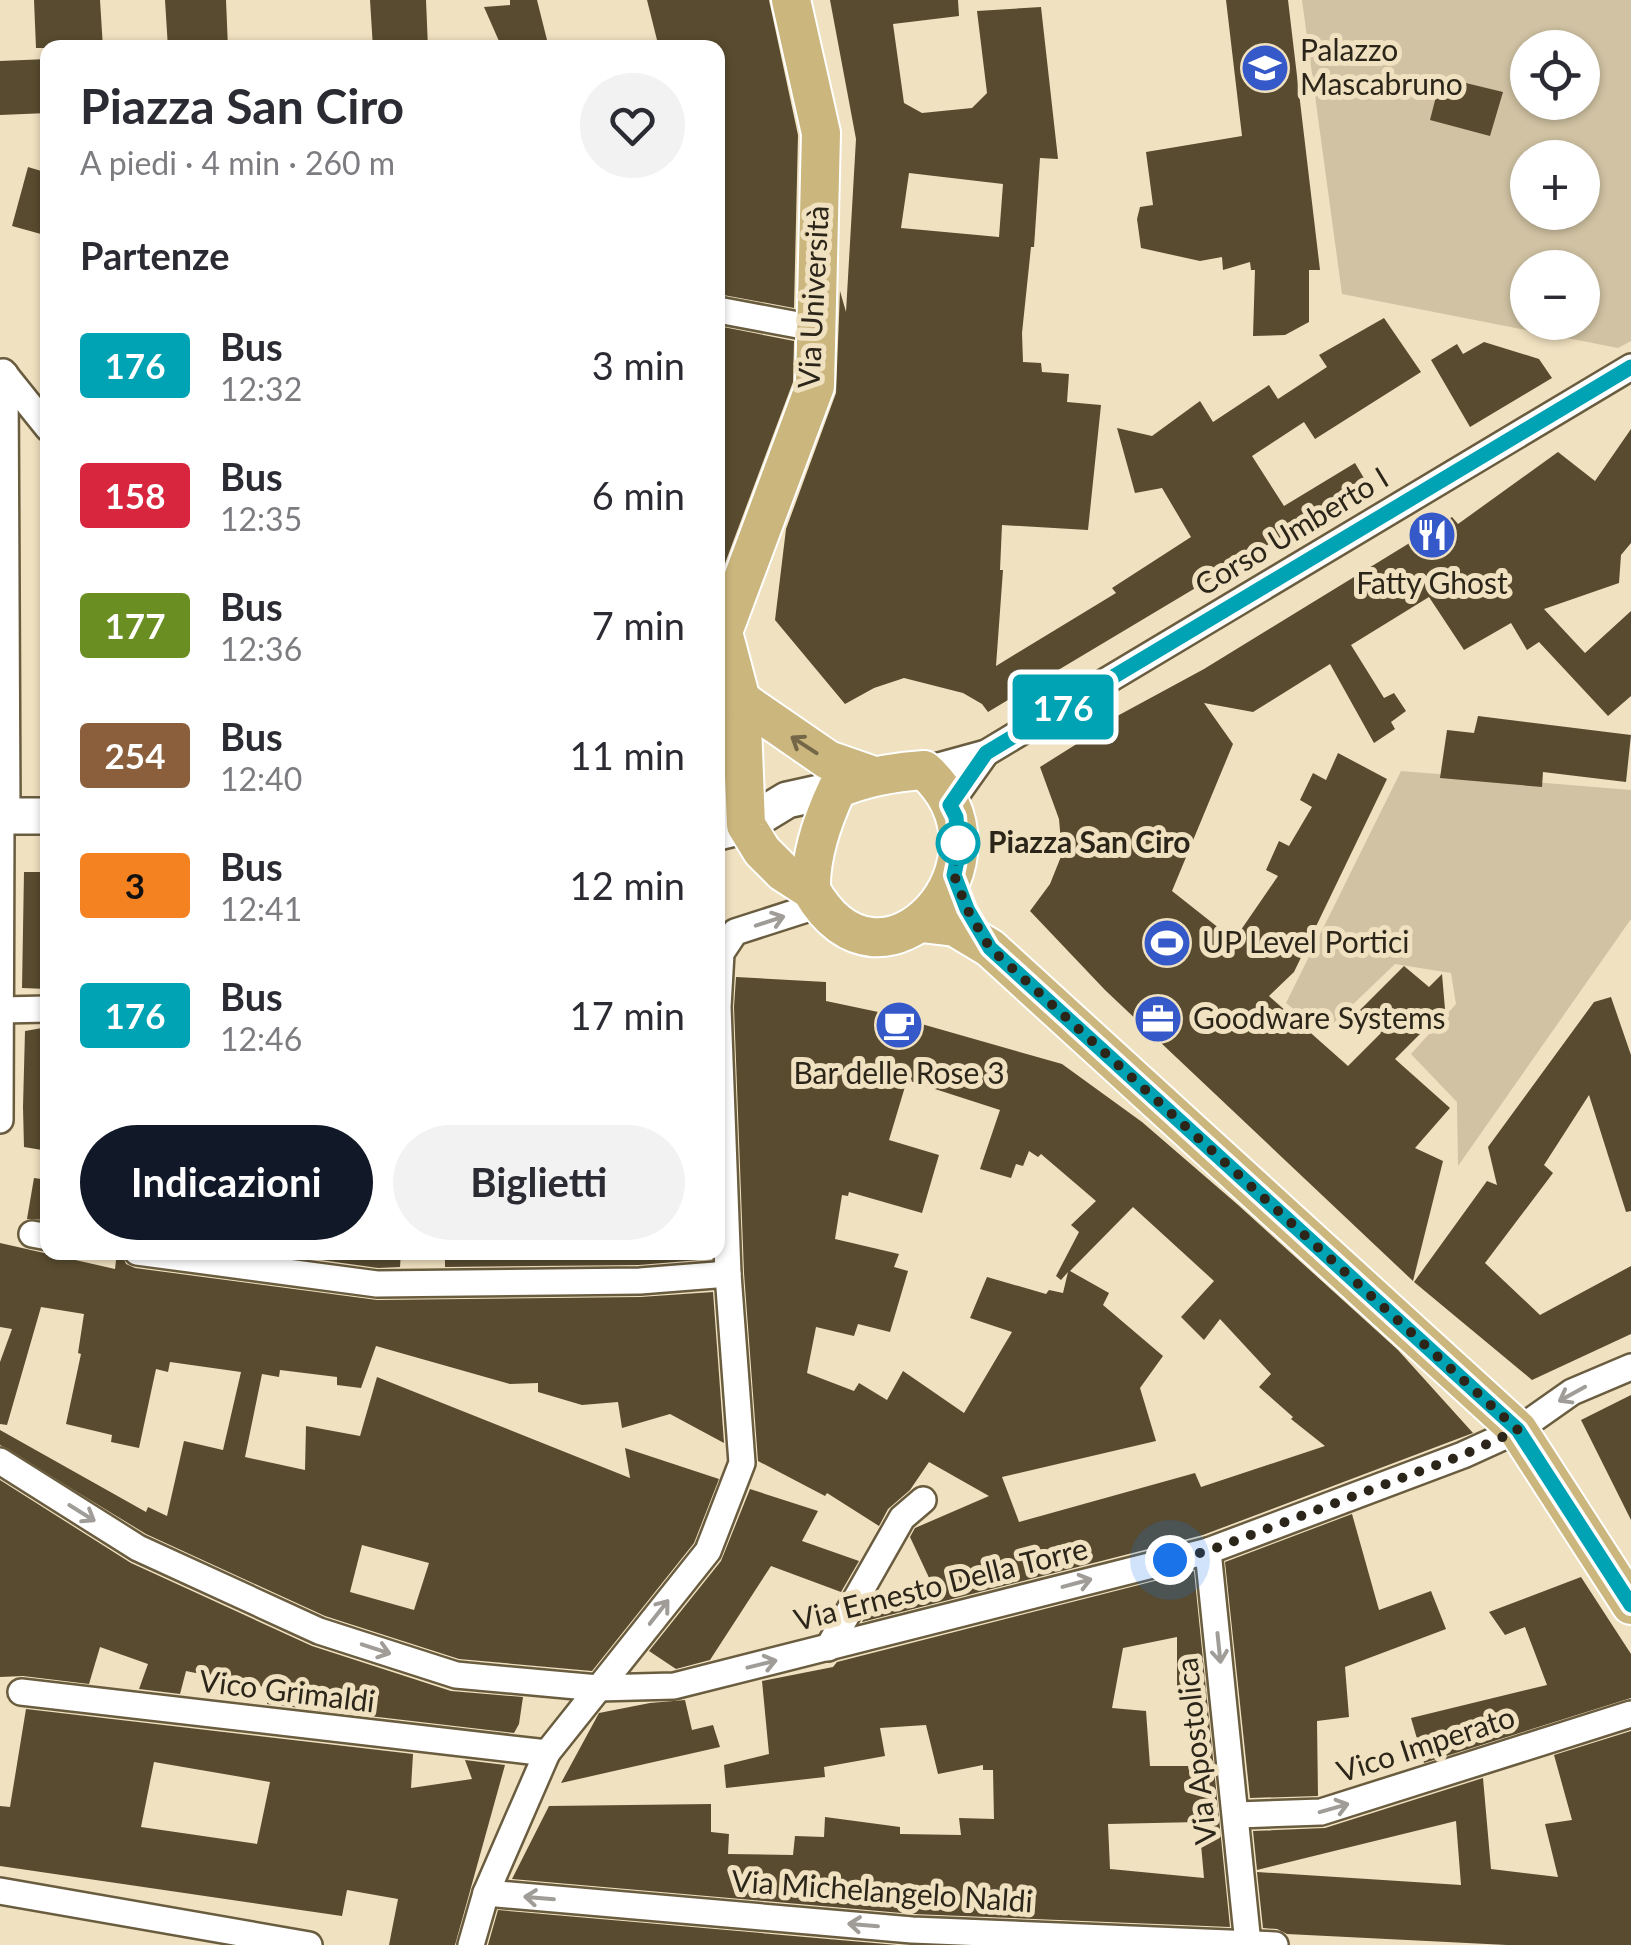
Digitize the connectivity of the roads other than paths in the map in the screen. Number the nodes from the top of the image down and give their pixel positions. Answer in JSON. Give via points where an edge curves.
{"nodes":[{"id":1,"x":791,"y":0,"type":"edge"},
{"id":2,"x":725,"y":311,"type":"edge"},
{"id":3,"x":814,"y":328,"type":"junction"},
{"id":4,"x":1631,"y":367,"type":"edge"},
{"id":5,"x":3,"y":371,"type":"edge"},
{"id":6,"x":40,"y":418,"type":"edge"},
{"id":7,"x":725,"y":619,"type":"edge"},
{"id":8,"x":725,"y":648,"type":"edge"},
{"id":9,"x":741,"y":700,"type":"junction"},
{"id":10,"x":986,"y":753,"type":"junction"},
{"id":11,"x":924,"y":770,"type":"junction"},
{"id":12,"x":874,"y":776,"type":"junction"},
{"id":13,"x":837,"y":789,"type":"junction"},
{"id":14,"x":950,"y":805,"type":"junction"},
{"id":15,"x":3,"y":816,"type":"edge"},
{"id":16,"x":40,"y":816,"type":"edge"},
{"id":17,"x":732,"y":828,"type":"edge"},
{"id":18,"x":954,"y":875,"type":"junction"},
{"id":19,"x":815,"y":898,"type":"junction"},
{"id":20,"x":921,"y":922,"type":"junction"},
{"id":21,"x":725,"y":947,"type":"edge"},
{"id":22,"x":990,"y":948,"type":"junction"},
{"id":23,"x":40,"y":1009,"type":"edge"},
{"id":24,"x":1,"y":1010,"type":"edge"},
{"id":25,"x":0,"y":1120,"type":"edge"},
{"id":26,"x":725,"y":1194,"type":"edge"},
{"id":27,"x":197,"y":1260,"type":"edge"},
{"id":28,"x":728,"y":1274,"type":"junction"},
{"id":29,"x":1631,"y":1367,"type":"edge"},
{"id":30,"x":1518,"y":1430,"type":"junction"},
{"id":31,"x":0,"y":1461,"type":"edge"},
{"id":32,"x":923,"y":1500,"type":"dead end"},
{"id":33,"x":1208,"y":1551,"type":"junction"},
{"id":34,"x":1631,"y":1605,"type":"edge"},
{"id":35,"x":828,"y":1648,"type":"junction"},
{"id":36,"x":598,"y":1688,"type":"junction"},
{"id":37,"x":21,"y":1692,"type":"dead end"},
{"id":38,"x":1631,"y":1714,"type":"edge"},
{"id":39,"x":547,"y":1753,"type":"junction"},
{"id":40,"x":1237,"y":1815,"type":"junction"},
{"id":41,"x":0,"y":1891,"type":"edge"},
{"id":42,"x":486,"y":1893,"type":"junction"},
{"id":43,"x":1248,"y":1944,"type":"edge"},
{"id":44,"x":309,"y":1945,"type":"edge"},
{"id":45,"x":471,"y":1945,"type":"edge"},
{"id":46,"x":1275,"y":1945,"type":"edge"}],
"edges":[{"from":1,"to":3,"type":"main road","name":"Via Università","via":[[821,133]]},
{"from":2,"to":3,"type":"street"},
{"from":3,"to":7,"type":"main road","name":"Via Università","via":[[815,386]]},
{"from":4,"to":10,"type":"street","name":"Corso Umberto I"},
{"from":5,"to":6,"type":"street"},
{"from":5,"to":15,"type":"street"},
{"from":8,"to":9,"type":"main road","name":"Via Università"},
{"from":12,"to":9,"type":"main road","one_way":true,"via":[[828,760]]},
{"from":9,"to":17,"type":"main road","name":"Via Università"},
{"from":10,"to":11,"type":"street","name":"Corso Umberto I"},
{"from":10,"to":14,"type":"street","name":"Corso Umberto I"},
{"from":11,"to":12,"type":"main road"},
{"from":11,"to":14,"type":"main road"},
{"from":12,"to":13,"type":"main road"},
{"from":13,"to":17,"type":"street","via":[[787,800]]},
{"from":13,"to":19,"type":"main road","via":[[814,860]]},
{"from":14,"to":18,"type":"main road","via":[[959,851]]},
{"from":15,"to":16,"type":"street"},
{"from":15,"to":24,"type":"street"},
{"from":17,"to":19,"type":"main road"},
{"from":18,"to":20,"type":"main road"},
{"from":18,"to":22,"type":"main road"},
{"from":19,"to":20,"type":"main road","via":[[836,922],[863,936],[904,934]]},
{"from":21,"to":19,"type":"street","one_way":true,"via":[[735,932]]},
{"from":20,"to":22,"type":"main road","via":[[955,927]]},
{"from":22,"to":30,"type":"main road"},
{"from":23,"to":24,"type":"street"},
{"from":24,"to":25,"type":"street"},
{"from":28,"to":26,"type":"street","one_way":true},
{"from":27,"to":28,"type":"street","via":[[377,1284],[640,1282]]},
{"from":36,"to":28,"type":"street","one_way":true,"via":[[708,1551],[742,1462]]},
{"from":29,"to":30,"type":"street","name":"Via Ernesto Della Torre","one_way":true,"via":[[1572,1392]]},
{"from":30,"to":33,"type":"street","name":"Via Ernesto Della Torre"},
{"from":30,"to":34,"type":"main road"},
{"from":31,"to":36,"type":"street","name":"Via Ernesto Della Torre","one_way":true,"via":[[138,1548],[319,1632],[456,1675]]},
{"from":32,"to":35,"type":"street","via":[[902,1518]]},
{"from":35,"to":33,"type":"street","name":"Via Ernesto Della Torre","one_way":true},
{"from":33,"to":40,"type":"street","name":"Via Apostolica","one_way":true},
{"from":36,"to":35,"type":"street","name":"Via Ernesto Della Torre","one_way":true,"via":[[674,1686]]},
{"from":36,"to":39,"type":"street"},
{"from":37,"to":39,"type":"street","name":"Vico Grimaldi"},
{"from":40,"to":38,"type":"street","name":"Vico Imperato","one_way":true,"via":[[1321,1812]]},
{"from":39,"to":42,"type":"street"},
{"from":40,"to":43,"type":"street","name":"Via Apostolica"},
{"from":41,"to":44,"type":"street"},
{"from":43,"to":42,"type":"street","name":"Via Michelangelo Naldi","one_way":true,"via":[[912,1930]]},
{"from":42,"to":45,"type":"street"},
{"from":43,"to":46,"type":"street","name":"Via Michelangelo Naldi"}]}
